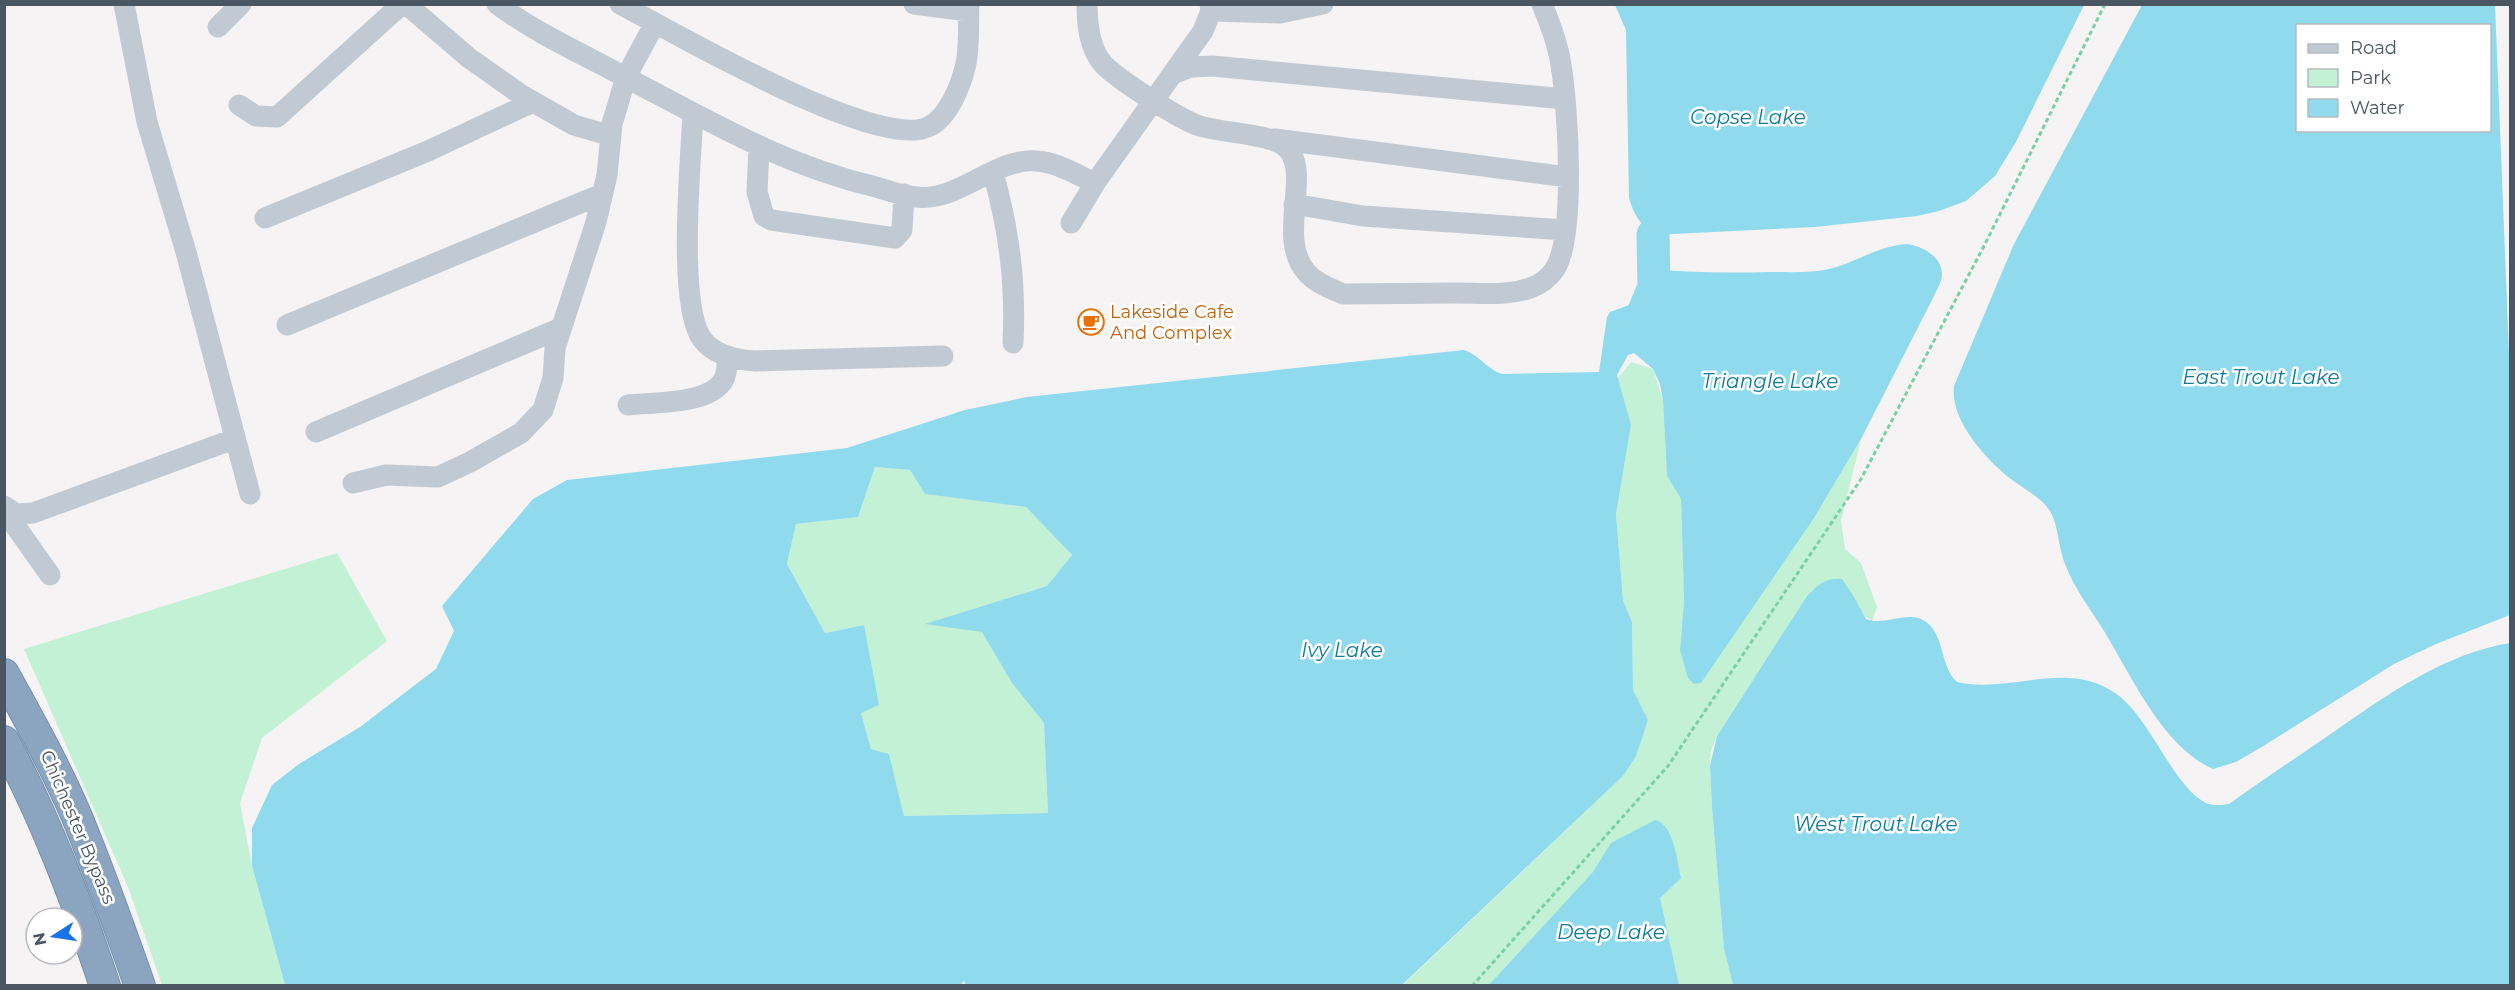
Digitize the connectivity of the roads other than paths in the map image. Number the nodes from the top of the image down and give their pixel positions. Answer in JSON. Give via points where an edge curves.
{"nodes":[{"id":1,"x":124,"y":4,"type":"edge"},
{"id":2,"x":241,"y":4,"type":"edge"},
{"id":3,"x":402,"y":4,"type":"edge"},
{"id":4,"x":406,"y":4,"type":"edge"},
{"id":5,"x":497,"y":4,"type":"edge"},
{"id":6,"x":620,"y":4,"type":"edge"},
{"id":7,"x":914,"y":4,"type":"edge"},
{"id":8,"x":1087,"y":4,"type":"edge"},
{"id":9,"x":1323,"y":4,"type":"edge"},
{"id":10,"x":1542,"y":4,"type":"edge"},
{"id":11,"x":1298,"y":7,"type":"edge"},
{"id":12,"x":969,"y":8,"type":"edge"},
{"id":13,"x":1211,"y":8,"type":"edge"},
{"id":14,"x":655,"y":23,"type":"junction"},
{"id":15,"x":218,"y":27,"type":"dead end"},
{"id":16,"x":1175,"y":73,"type":"junction"},
{"id":17,"x":626,"y":77,"type":"junction"},
{"id":18,"x":1565,"y":99,"type":"junction"},
{"id":19,"x":1155,"y":100,"type":"junction"},
{"id":20,"x":533,"y":102,"type":"junction"},
{"id":21,"x":239,"y":105,"type":"dead end"},
{"id":22,"x":693,"y":113,"type":"junction"},
{"id":23,"x":611,"y":136,"type":"junction"},
{"id":24,"x":1274,"y":139,"type":"junction"},
{"id":25,"x":759,"y":147,"type":"junction"},
{"id":26,"x":993,"y":172,"type":"junction"},
{"id":27,"x":1568,"y":177,"type":"junction"},
{"id":28,"x":1095,"y":183,"type":"junction"},
{"id":29,"x":602,"y":194,"type":"junction"},
{"id":30,"x":908,"y":195,"type":"junction"},
{"id":31,"x":1294,"y":204,"type":"junction"},
{"id":32,"x":265,"y":218,"type":"dead end"},
{"id":33,"x":1071,"y":224,"type":"dead end"},
{"id":34,"x":1565,"y":230,"type":"junction"},
{"id":35,"x":909,"y":232,"type":"dead end"},
{"id":36,"x":287,"y":325,"type":"dead end"},
{"id":37,"x":561,"y":328,"type":"junction"},
{"id":38,"x":1013,"y":343,"type":"dead end"},
{"id":39,"x":728,"y":356,"type":"junction"},
{"id":40,"x":943,"y":356,"type":"dead end"},
{"id":41,"x":628,"y":405,"type":"dead end"},
{"id":42,"x":316,"y":432,"type":"dead end"},
{"id":43,"x":234,"y":439,"type":"junction"},
{"id":44,"x":353,"y":483,"type":"dead end"},
{"id":45,"x":250,"y":494,"type":"dead end"},
{"id":46,"x":4,"y":508,"type":"edge"},
{"id":47,"x":50,"y":575,"type":"dead end"},
{"id":48,"x":4,"y":674,"type":"edge"},
{"id":49,"x":4,"y":741,"type":"edge"},
{"id":50,"x":105,"y":986,"type":"edge"},
{"id":51,"x":140,"y":986,"type":"edge"}],
"edges":[{"from":1,"to":43,"type":"street","via":[[147,122],[186,252]]},
{"from":2,"to":15,"type":"street"},
{"from":3,"to":21,"type":"street","via":[[277,117],[256,117]]},
{"from":4,"to":20,"type":"street","via":[[469,58]]},
{"from":5,"to":17,"type":"street","via":[[518,20]]},
{"from":6,"to":14,"type":"street"},
{"from":7,"to":12,"type":"street"},
{"from":8,"to":19,"type":"street","via":[[1093,45],[1103,64]]},
{"from":9,"to":11,"type":"street"},
{"from":10,"to":18,"type":"street","via":[[1561,64]]},
{"from":11,"to":13,"type":"street","via":[[1270,13]]},
{"from":12,"to":14,"type":"street","via":[[965,68],[953,98],[929,127],[911,131],[866,122],[789,93]]},
{"from":13,"to":16,"type":"street","via":[[1203,31]]},
{"from":14,"to":17,"type":"street"},
{"from":16,"to":18,"type":"street","via":[[1212,66]]},
{"from":16,"to":19,"type":"street"},
{"from":17,"to":22,"type":"street"},
{"from":17,"to":23,"type":"street"},
{"from":18,"to":27,"type":"street"},
{"from":19,"to":24,"type":"street","via":[[1199,126]]},
{"from":19,"to":28,"type":"street"},
{"from":20,"to":23,"type":"street","via":[[574,125]]},
{"from":20,"to":32,"type":"street","via":[[428,152]]},
{"from":22,"to":25,"type":"street"},
{"from":22,"to":39,"type":"street","via":[[688,213],[692,316],[702,339]]},
{"from":23,"to":29,"type":"street"},
{"from":24,"to":27,"type":"street"},
{"from":24,"to":31,"type":"street","via":[[1287,147],[1298,173]]},
{"from":25,"to":30,"type":"street","via":[[845,180]]},
{"from":25,"to":30,"type":"street","via":[[757,192],[764,216],[771,220],[895,238],[902,230]]},
{"from":26,"to":28,"type":"street","via":[[1035,161]]},
{"from":26,"to":30,"type":"street","via":[[935,196]]},
{"from":26,"to":38,"type":"street","via":[[1012,252]]},
{"from":27,"to":34,"type":"street"},
{"from":28,"to":33,"type":"street"},
{"from":29,"to":36,"type":"street"},
{"from":29,"to":37,"type":"street"},
{"from":30,"to":35,"type":"street"},
{"from":31,"to":34,"type":"street","via":[[1363,216]]},
{"from":31,"to":34,"type":"street","via":[[1294,248],[1299,262],[1319,283],[1343,294],[1502,293],[1530,288],[1544,281],[1555,268]]},
{"from":37,"to":42,"type":"street"},
{"from":37,"to":44,"type":"street","via":[[543,410],[521,433],[438,477],[386,475]]},
{"from":39,"to":40,"type":"street","via":[[756,362]]},
{"from":39,"to":41,"type":"street","via":[[724,379],[711,392],[695,399]]},
{"from":43,"to":45,"type":"street"},
{"from":43,"to":46,"type":"street","via":[[33,513],[16,514]]},
{"from":46,"to":47,"type":"street"},
{"from":48,"to":51,"type":"highway","name":"Chichester Bypass","via":[[77,816]]},
{"from":49,"to":50,"type":"highway","name":"Chichester Bypass","via":[[48,831]]}]}
